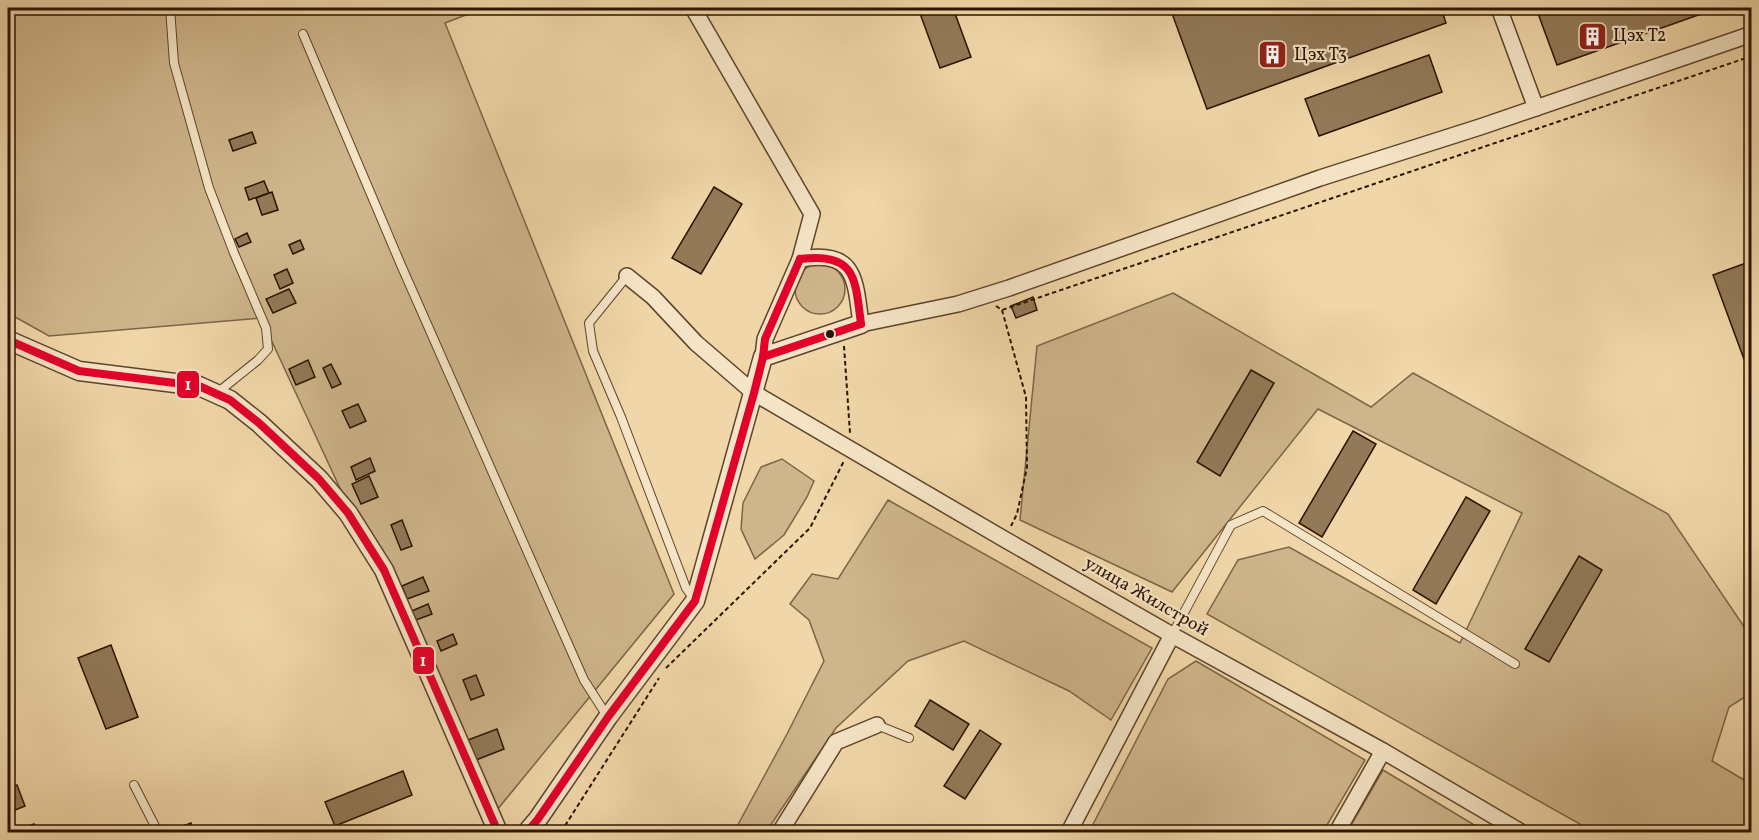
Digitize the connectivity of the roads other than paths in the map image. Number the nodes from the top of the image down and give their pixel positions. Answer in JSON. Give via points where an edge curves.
{"nodes":[{"id":1,"x":170,"y":8,"type":"edge"},
{"id":2,"x":693,"y":8,"type":"edge"},
{"id":3,"x":1500,"y":8,"type":"edge"},
{"id":4,"x":303,"y":34,"type":"dead end"},
{"id":5,"x":1752,"y":34,"type":"edge"},
{"id":6,"x":1536,"y":108,"type":"junction"},
{"id":7,"x":800,"y":259,"type":"junction"},
{"id":8,"x":627,"y":276,"type":"joint"},
{"id":9,"x":861,"y":324,"type":"junction"},
{"id":10,"x":8,"y":340,"type":"edge"},
{"id":11,"x":763,"y":357,"type":"junction"},
{"id":12,"x":754,"y":393,"type":"junction"},
{"id":13,"x":215,"y":394,"type":"junction"},
{"id":14,"x":695,"y":601,"type":"junction"},
{"id":15,"x":1172,"y":635,"type":"junction"},
{"id":16,"x":1515,"y":664,"type":"dead end"},
{"id":17,"x":608,"y":717,"type":"junction"},
{"id":18,"x":909,"y":738,"type":"dead end"},
{"id":19,"x":1383,"y":751,"type":"junction"},
{"id":20,"x":134,"y":785,"type":"dead end"},
{"id":21,"x":158,"y":832,"type":"edge"},
{"id":22,"x":498,"y":832,"type":"edge"},
{"id":23,"x":527,"y":832,"type":"edge"},
{"id":24,"x":780,"y":832,"type":"edge"},
{"id":25,"x":1069,"y":832,"type":"edge"},
{"id":26,"x":1337,"y":832,"type":"edge"},
{"id":27,"x":1521,"y":832,"type":"edge"}],
"edges":[{"from":1,"to":13,"type":"lane","via":[[174,63],[210,188],[266,328],[268,349]]},
{"from":2,"to":7,"type":"street","via":[[812,214]]},
{"from":3,"to":6,"type":"street"},
{"from":4,"to":17,"type":"lane","via":[[584,680]]},
{"from":5,"to":6,"type":"street"},
{"from":6,"to":9,"type":"street","via":[[1320,178],[1009,288],[958,304]]},
{"from":7,"to":9,"type":"street","via":[[820,255],[837,258],[855,279]]},
{"from":7,"to":11,"type":"street","via":[[765,339]]},
{"from":8,"to":12,"type":"street","name":"улица Жилстрой"},
{"from":8,"to":14,"type":"lane","via":[[589,323],[593,351],[686,588]]},
{"from":9,"to":11,"type":"street"},
{"from":10,"to":13,"type":"street","via":[[79,371],[199,386]]},
{"from":11,"to":12,"type":"street"},
{"from":12,"to":14,"type":"street"},
{"from":12,"to":15,"type":"street","name":"улица Жилстрой"},
{"from":13,"to":22,"type":"street","via":[[230,400],[260,423],[319,479],[362,532],[384,570]]},
{"from":14,"to":17,"type":"street"},
{"from":15,"to":16,"type":"lane","via":[[1231,525],[1263,511]]},
{"from":15,"to":19,"type":"street","name":"улица Жилстрой"},
{"from":15,"to":25,"type":"street"},
{"from":17,"to":23,"type":"street"},
{"from":18,"to":24,"type":"lane","via":[[877,725],[836,742]]},
{"from":19,"to":26,"type":"street"},
{"from":19,"to":27,"type":"street","name":"улица Жилстрой"},
{"from":20,"to":21,"type":"lane"}]}
